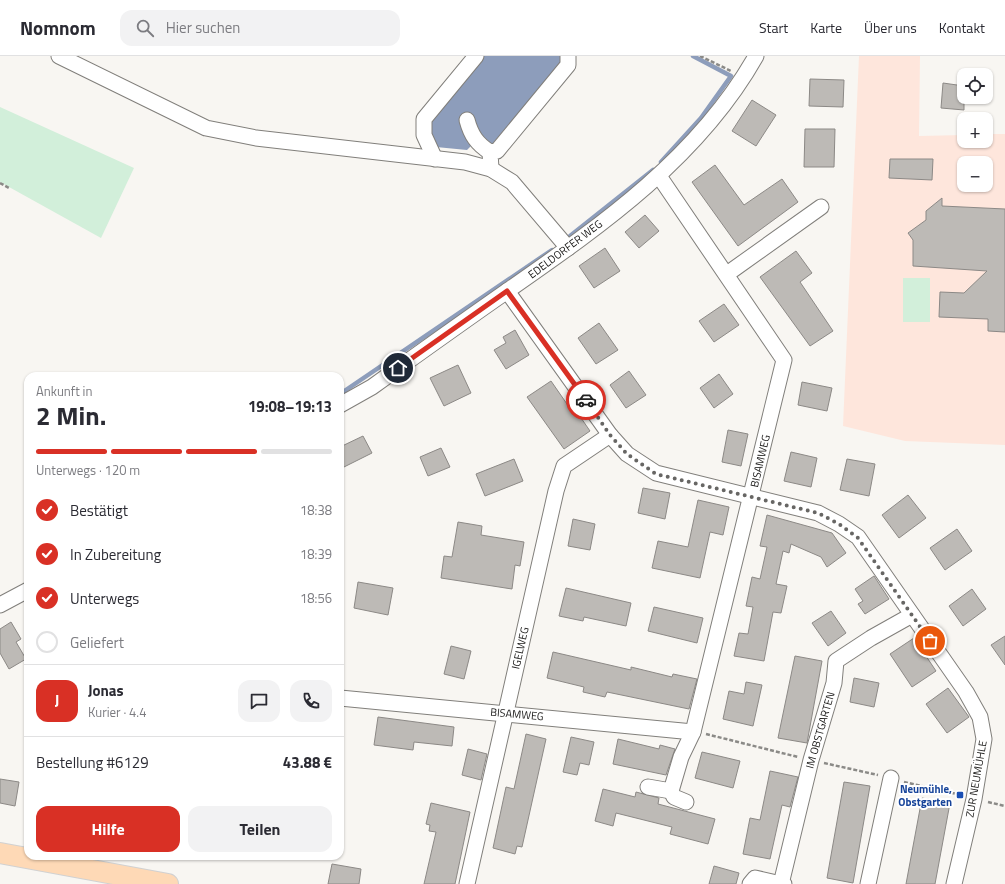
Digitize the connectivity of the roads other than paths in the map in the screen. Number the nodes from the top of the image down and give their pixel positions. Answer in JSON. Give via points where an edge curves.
{"nodes":[{"id":1,"x":59,"y":56,"type":"edge"},
{"id":2,"x":476,"y":56,"type":"edge"},
{"id":3,"x":568,"y":56,"type":"edge"},
{"id":4,"x":756,"y":56,"type":"edge"},
{"id":5,"x":467,"y":120,"type":"dead end"},
{"id":6,"x":490,"y":152,"type":"junction"},
{"id":7,"x":435,"y":159,"type":"junction"},
{"id":8,"x":491,"y":169,"type":"junction"},
{"id":9,"x":659,"y":176,"type":"junction"},
{"id":10,"x":821,"y":207,"type":"dead end"},
{"id":11,"x":568,"y":248,"type":"junction"},
{"id":12,"x":727,"y":274,"type":"junction"},
{"id":13,"x":507,"y":291,"type":"junction"},
{"id":14,"x":344,"y":403,"type":"edge"},
{"id":15,"x":610,"y":435,"type":"junction"},
{"id":16,"x":751,"y":498,"type":"junction"},
{"id":17,"x":24,"y":592,"type":"edge"},
{"id":18,"x":0,"y":605,"type":"edge"},
{"id":19,"x":912,"y":615,"type":"junction"},
{"id":20,"x":344,"y":698,"type":"edge"},
{"id":21,"x":505,"y":713,"type":"junction"},
{"id":22,"x":693,"y":732,"type":"junction"},
{"id":23,"x":891,"y":778,"type":"road end"},
{"id":24,"x":648,"y":787,"type":"dead end"},
{"id":25,"x":671,"y":791,"type":"junction"},
{"id":26,"x":686,"y":802,"type":"dead end"},
{"id":27,"x":0,"y":853,"type":"edge"},
{"id":28,"x":24,"y":858,"type":"edge"},
{"id":29,"x":31,"y":860,"type":"edge"},
{"id":30,"x":120,"y":880,"type":"edge"},
{"id":31,"x":168,"y":884,"type":"edge"},
{"id":32,"x":467,"y":884,"type":"edge"},
{"id":33,"x":750,"y":884,"type":"edge"},
{"id":34,"x":782,"y":884,"type":"edge"},
{"id":35,"x":868,"y":884,"type":"edge"},
{"id":36,"x":954,"y":884,"type":"edge"}],
"edges":[{"from":1,"to":7,"type":"street","via":[[206,128],[256,138]]},
{"from":2,"to":7,"type":"street","via":[[424,119],[424,135]]},
{"from":3,"to":6,"type":"street","via":[[568,65],[497,151]]},
{"from":4,"to":9,"type":"street","name":"EDELDORFER WEG","via":[[744,78],[721,109]]},
{"from":5,"to":6,"type":"street","via":[[478,145]]},
{"from":6,"to":8,"type":"street"},
{"from":7,"to":8,"type":"street","via":[[465,162]]},
{"from":8,"to":11,"type":"street","via":[[512,182]]},
{"from":9,"to":11,"type":"street","name":"EDELDORFER WEG"},
{"from":9,"to":12,"type":"street","name":"BISAMWEG"},
{"from":10,"to":12,"type":"street"},
{"from":11,"to":13,"type":"street","name":"EDELDORFER WEG"},
{"from":12,"to":16,"type":"street","name":"BISAMWEG","via":[[784,360]]},
{"from":13,"to":14,"type":"street","name":"EDELDORFER WEG","via":[[372,387]]},
{"from":13,"to":15,"type":"street","name":"ZUR NEUMÜHLE"},
{"from":15,"to":16,"type":"street","name":"ZUR NEUMÜHLE","via":[[627,454],[656,474]]},
{"from":15,"to":21,"type":"street","name":"IGELWEG","via":[[564,466],[556,490]]},
{"from":16,"to":19,"type":"street","name":"ZUR NEUMÜHLE","via":[[818,513],[839,524],[858,538]]},
{"from":16,"to":22,"type":"street","name":"BISAMWEG"},
{"from":17,"to":18,"type":"street"},
{"from":19,"to":34,"type":"street","name":"IM OBSTGARTEN","via":[[870,638],[836,661],[834,683],[811,760]]},
{"from":19,"to":36,"type":"street","name":"ZUR NEUMÜHLE","via":[[966,692],[980,717],[984,739],[974,798]]},
{"from":20,"to":21,"type":"street","name":"BISAMWEG"},
{"from":21,"to":22,"type":"street","name":"BISAMWEG"},
{"from":21,"to":32,"type":"street","name":"IGELWEG"},
{"from":22,"to":25,"type":"street","name":"BISAMWEG","via":[[681,757]]},
{"from":23,"to":35,"type":"street"},
{"from":24,"to":25,"type":"street"},
{"from":25,"to":26,"type":"street","via":[[674,797]]},
{"from":27,"to":28,"type":"main road"},
{"from":29,"to":30,"type":"main road"},
{"from":30,"to":31,"type":"main road"},
{"from":33,"to":34,"type":"street","name":"IM OBSTGARTEN","via":[[755,878]]}]}
